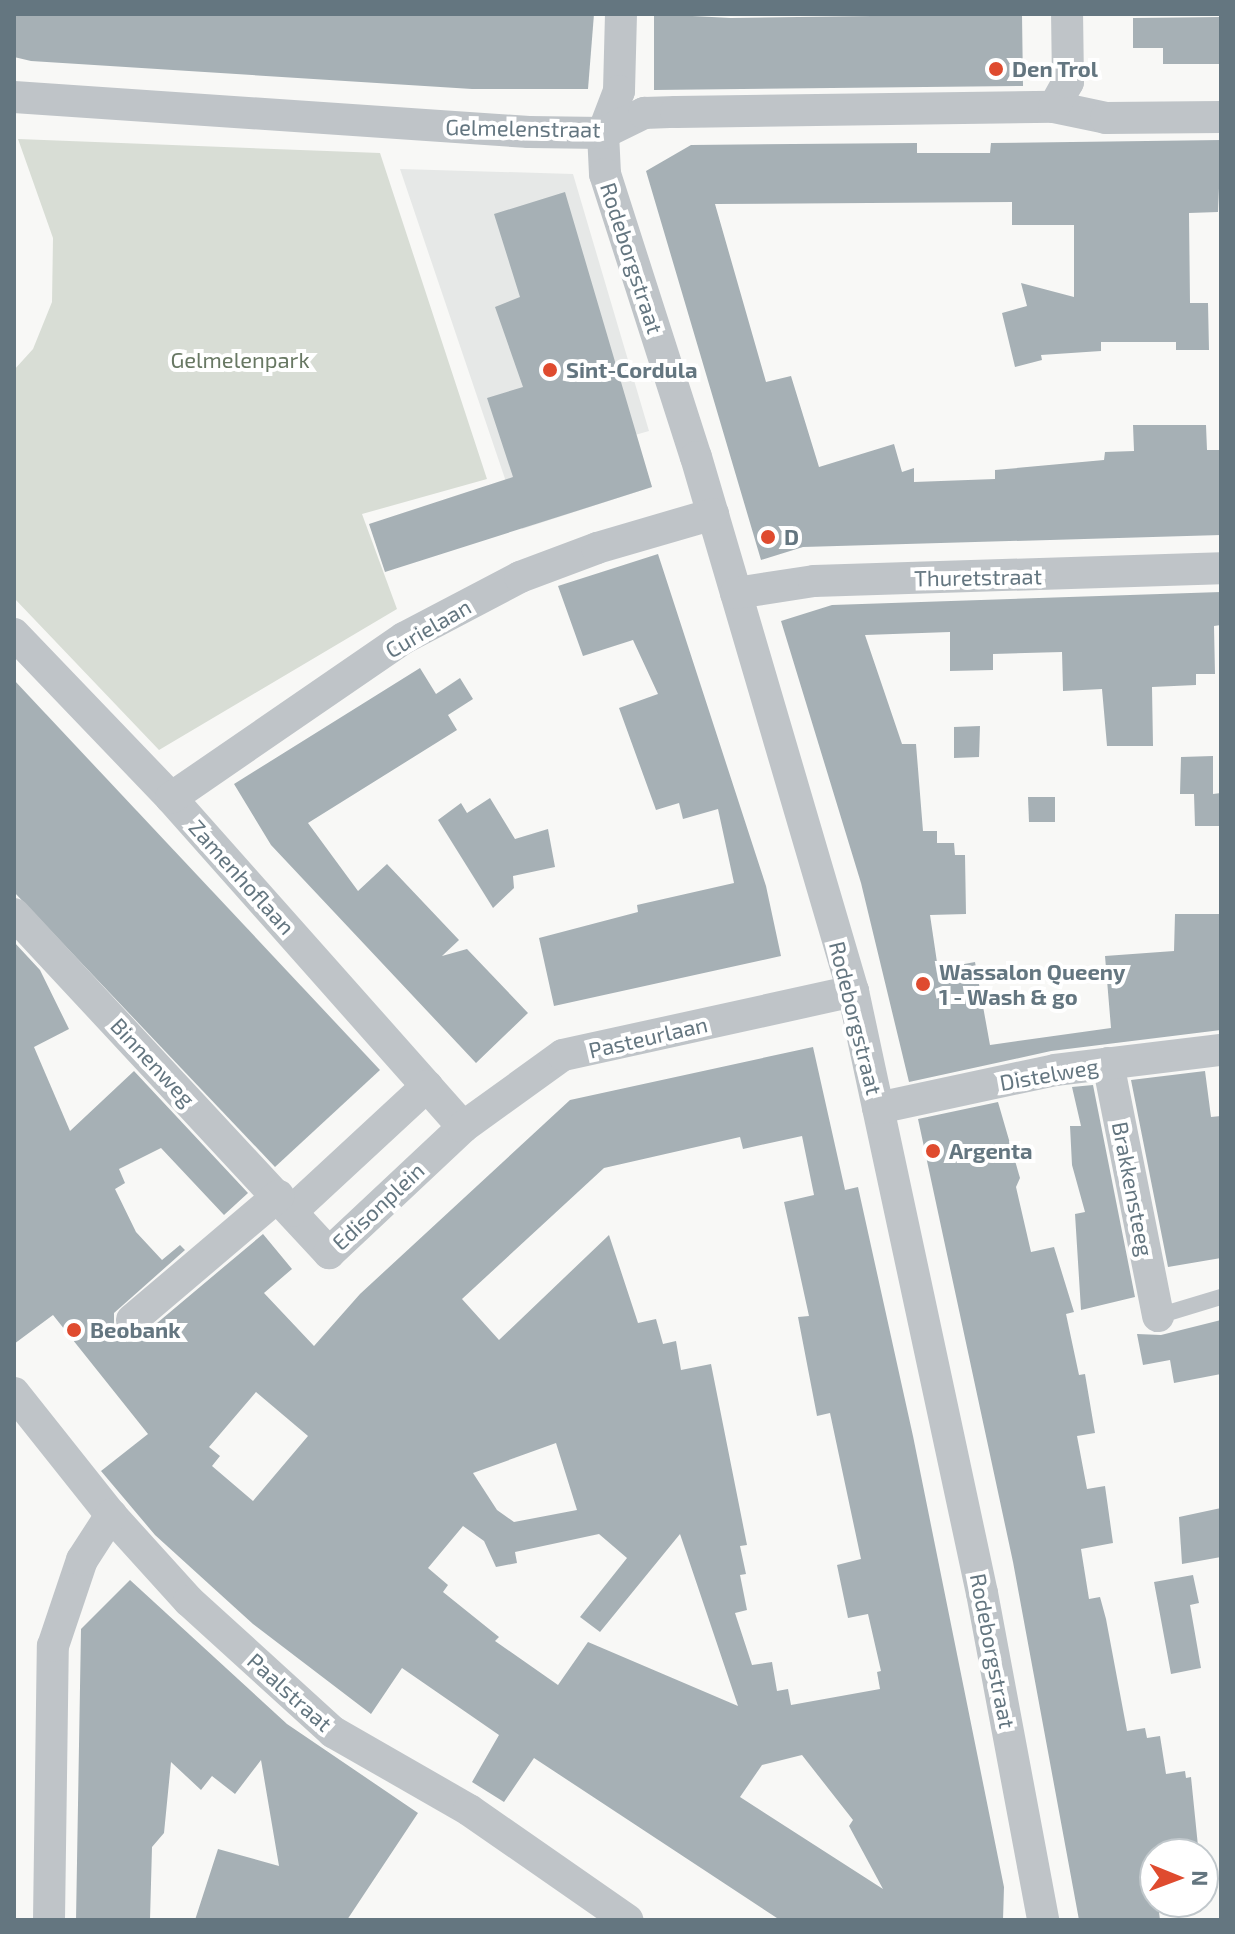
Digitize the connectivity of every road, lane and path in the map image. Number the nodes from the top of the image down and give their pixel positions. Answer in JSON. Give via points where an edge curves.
{"nodes":[{"id":1,"x":621,"y":14,"type":"edge"},
{"id":2,"x":1067,"y":14,"type":"edge"},
{"id":3,"x":14,"y":97,"type":"edge"},
{"id":4,"x":1054,"y":107,"type":"junction"},
{"id":5,"x":1221,"y":117,"type":"edge"},
{"id":6,"x":603,"y":133,"type":"junction"},
{"id":7,"x":713,"y":514,"type":"junction"},
{"id":8,"x":1221,"y":568,"type":"edge"},
{"id":9,"x":736,"y":593,"type":"junction"},
{"id":10,"x":14,"y":634,"type":"edge"},
{"id":11,"x":171,"y":798,"type":"junction"},
{"id":12,"x":14,"y":914,"type":"edge"},
{"id":13,"x":853,"y":991,"type":"junction"},
{"id":14,"x":1221,"y":1050,"type":"edge"},
{"id":15,"x":1108,"y":1063,"type":"junction"},
{"id":16,"x":427,"y":1086,"type":"junction"},
{"id":17,"x":878,"y":1108,"type":"junction"},
{"id":18,"x":463,"y":1127,"type":"junction"},
{"id":19,"x":285,"y":1203,"type":"junction"},
{"id":20,"x":1221,"y":1297,"type":"edge"},
{"id":21,"x":1158,"y":1316,"type":"joint"},
{"id":22,"x":132,"y":1320,"type":"dead end"},
{"id":23,"x":14,"y":1393,"type":"edge"},
{"id":24,"x":111,"y":1515,"type":"junction"},
{"id":25,"x":49,"y":1920,"type":"edge"},
{"id":26,"x":627,"y":1920,"type":"edge"},
{"id":27,"x":1043,"y":1920,"type":"edge"}],
"edges":[{"from":1,"to":6,"type":"street","via":[[619,91]]},
{"from":2,"to":4,"type":"street","via":[[1068,82]]},
{"from":3,"to":6,"type":"street","name":"Gelmelenstraat"},
{"from":4,"to":5,"type":"street","name":"Gelmelenstraat","via":[[1106,118]]},
{"from":4,"to":6,"type":"street","name":"Gelmelenstraat","via":[[644,113]]},
{"from":6,"to":7,"type":"street","name":"Rodeborgstraat","via":[[605,174]]},
{"from":7,"to":9,"type":"street","name":"Rodeborgstraat"},
{"from":7,"to":11,"type":"street","name":"Curielaan","via":[[520,577],[404,638]]},
{"from":8,"to":9,"type":"street","name":"Thuretstraat","via":[[814,581]]},
{"from":9,"to":13,"type":"street","name":"Rodeborgstraat"},
{"from":10,"to":11,"type":"street","name":"Zamenhoflaan"},
{"from":11,"to":16,"type":"street","name":"Zamenhoflaan"},
{"from":12,"to":19,"type":"street","name":"Binnenweg"},
{"from":13,"to":17,"type":"street","name":"Rodeborgstraat"},
{"from":13,"to":18,"type":"street","name":"Pasteurlaan","via":[[563,1055]]},
{"from":14,"to":15,"type":"street","name":"Distelweg"},
{"from":15,"to":17,"type":"street","name":"Distelweg"},
{"from":15,"to":21,"type":"street","name":"Brakkensteeg"},
{"from":16,"to":18,"type":"street","name":"Zamenhoflaan"},
{"from":16,"to":19,"type":"street"},
{"from":17,"to":27,"type":"street","name":"Rodeborgstraat","via":[[977,1564]]},
{"from":18,"to":19,"type":"street","name":"Edisonplein","via":[[329,1253]]},
{"from":19,"to":22,"type":"street"},
{"from":20,"to":21,"type":"lane"},
{"from":23,"to":24,"type":"street","name":"Paalstraat"},
{"from":24,"to":25,"type":"street","via":[[82,1560],[53,1646]]},
{"from":24,"to":26,"type":"street","name":"Paalstraat","via":[[189,1601],[333,1732],[469,1810]]}]}
